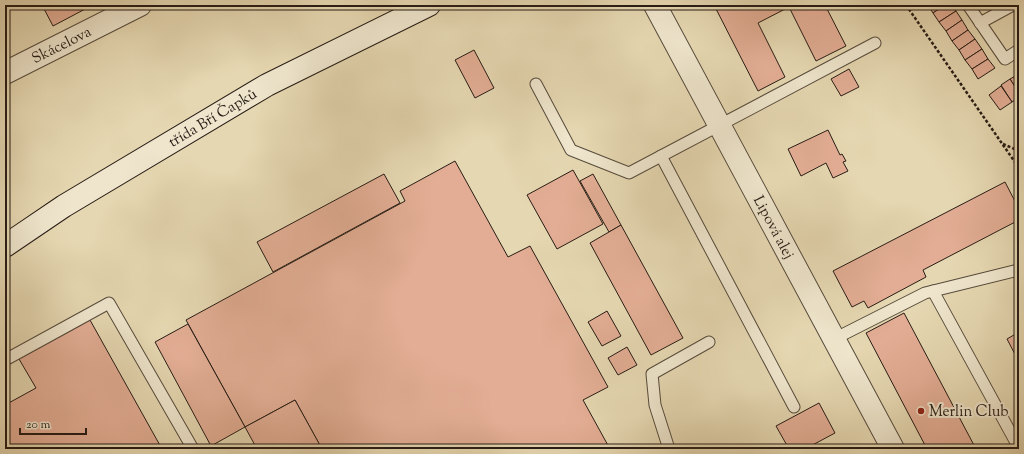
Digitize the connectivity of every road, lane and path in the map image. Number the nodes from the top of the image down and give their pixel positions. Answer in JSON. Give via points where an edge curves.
{"nodes":[{"id":1,"x":140,"y":5,"type":"edge"},
{"id":2,"x":430,"y":5,"type":"edge"},
{"id":3,"x":655,"y":5,"type":"edge"},
{"id":4,"x":906,"y":5,"type":"edge"},
{"id":5,"x":968,"y":5,"type":"edge"},
{"id":6,"x":1013,"y":5,"type":"edge"},
{"id":7,"x":980,"y":23,"type":"junction"},
{"id":8,"x":875,"y":43,"type":"dead end"},
{"id":9,"x":1019,"y":50,"type":"edge"},
{"id":10,"x":5,"y":73,"type":"edge"},
{"id":11,"x":536,"y":84,"type":"dead end"},
{"id":12,"x":721,"y":126,"type":"junction"},
{"id":13,"x":1002,"y":144,"type":"junction"},
{"id":14,"x":1019,"y":151,"type":"edge"},
{"id":15,"x":661,"y":156,"type":"junction"},
{"id":16,"x":1019,"y":168,"type":"edge"},
{"id":17,"x":5,"y":246,"type":"edge"},
{"id":18,"x":1018,"y":270,"type":"dead end"},
{"id":19,"x":933,"y":291,"type":"junction"},
{"id":20,"x":834,"y":339,"type":"junction"},
{"id":21,"x":709,"y":342,"type":"dead end"},
{"id":22,"x":5,"y":360,"type":"edge"},
{"id":23,"x":794,"y":407,"type":"dead end"},
{"id":24,"x":1019,"y":448,"type":"edge"},
{"id":25,"x":193,"y":449,"type":"edge"},
{"id":26,"x":668,"y":449,"type":"edge"},
{"id":27,"x":893,"y":449,"type":"edge"}],
"edges":[{"from":1,"to":10,"type":"street","name":"Skácelova"},
{"from":2,"to":17,"type":"street","name":"třída Bří Čapků","via":[[267,85],[64,206]]},
{"from":3,"to":12,"type":"street","name":"Lipová alej"},
{"from":4,"to":13,"type":"path"},
{"from":5,"to":7,"type":"lane"},
{"from":6,"to":7,"type":"lane"},
{"from":7,"to":9,"type":"lane","via":[[1005,59]]},
{"from":8,"to":12,"type":"lane"},
{"from":11,"to":15,"type":"lane","via":[[571,150],[629,173]]},
{"from":12,"to":15,"type":"lane"},
{"from":12,"to":20,"type":"street","name":"Lipová alej"},
{"from":13,"to":14,"type":"path"},
{"from":13,"to":16,"type":"path"},
{"from":15,"to":23,"type":"lane"},
{"from":18,"to":19,"type":"lane"},
{"from":19,"to":20,"type":"lane"},
{"from":19,"to":24,"type":"lane"},
{"from":20,"to":27,"type":"street","name":"Lipová alej"},
{"from":21,"to":26,"type":"lane","via":[[652,374],[655,406]]},
{"from":22,"to":25,"type":"lane","via":[[109,303]]}]}
